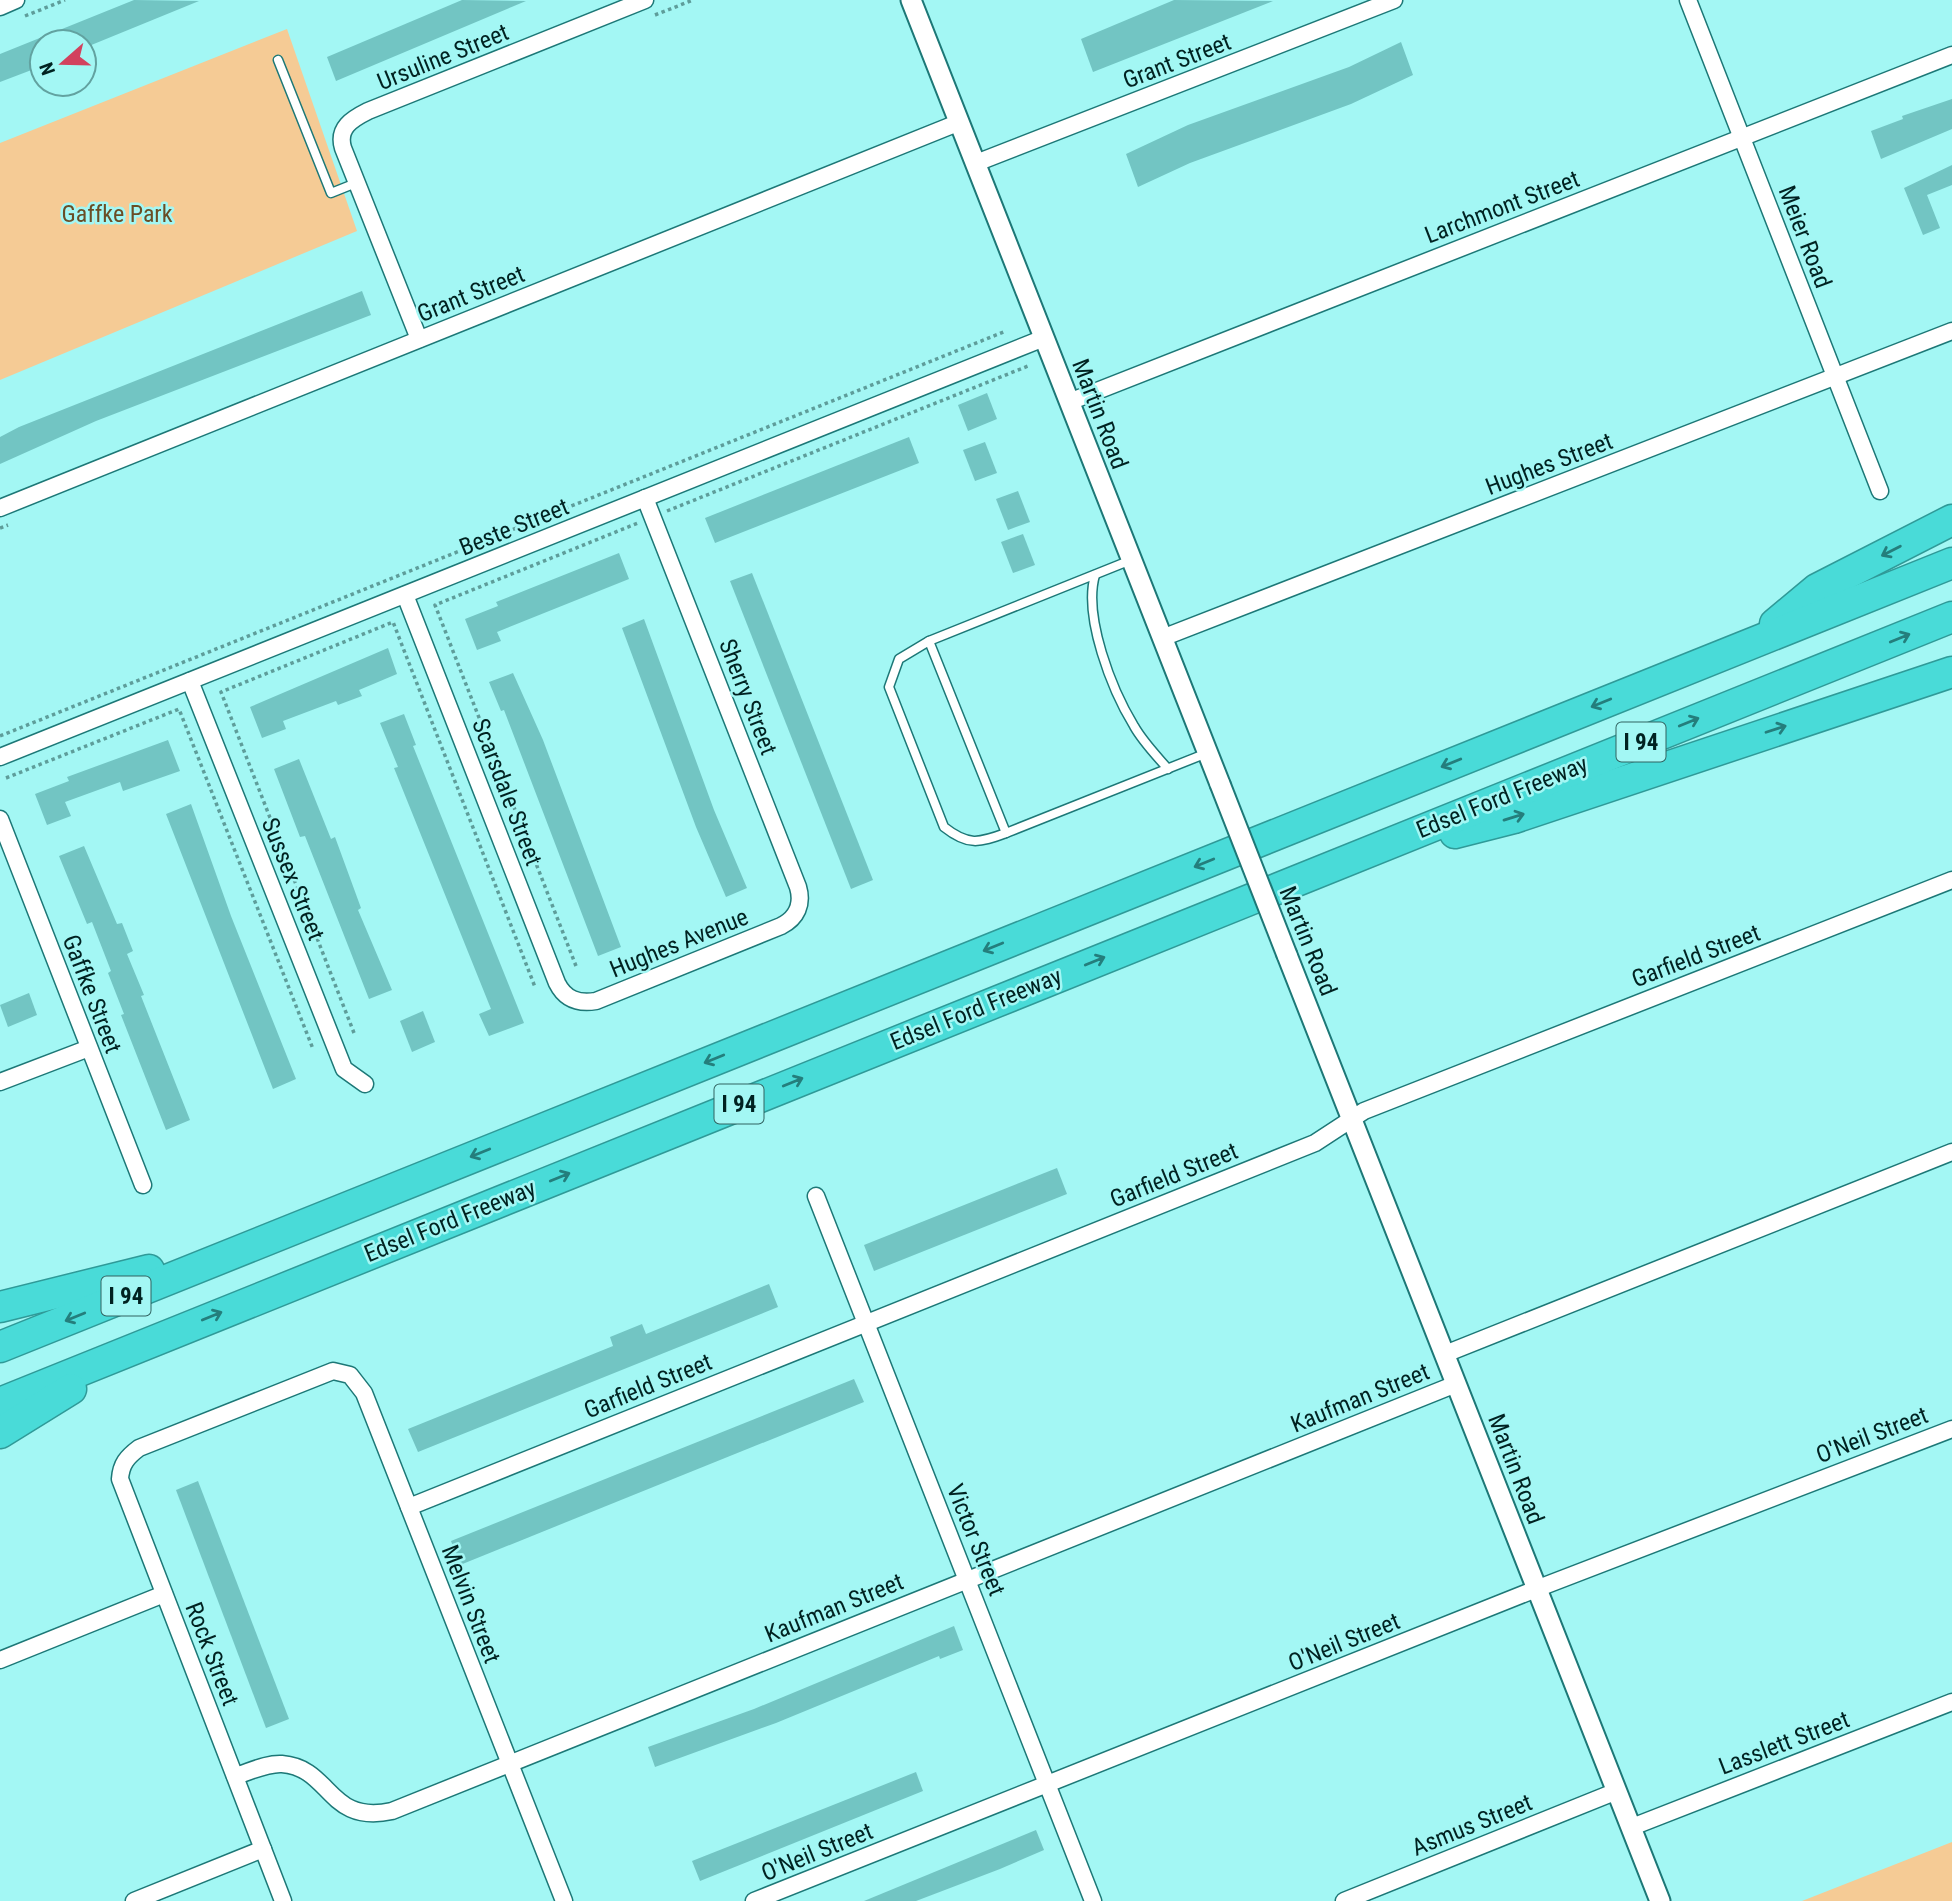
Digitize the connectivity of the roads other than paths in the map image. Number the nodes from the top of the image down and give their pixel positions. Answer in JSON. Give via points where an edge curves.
{"nodes":[{"id":1,"x":16,"y":0,"type":"edge"},
{"id":2,"x":645,"y":0,"type":"edge"},
{"id":3,"x":911,"y":0,"type":"edge"},
{"id":4,"x":1394,"y":0,"type":"edge"},
{"id":5,"x":1688,"y":0,"type":"edge"},
{"id":6,"x":0,"y":6,"type":"edge"},
{"id":7,"x":1952,"y":55,"type":"edge"},
{"id":8,"x":278,"y":60,"type":"dead end"},
{"id":9,"x":960,"y":122,"type":"junction"},
{"id":10,"x":1742,"y":138,"type":"junction"},
{"id":11,"x":976,"y":163,"type":"junction"},
{"id":12,"x":356,"y":183,"type":"junction"},
{"id":13,"x":1952,"y":331,"type":"edge"},
{"id":14,"x":1044,"y":338,"type":"junction"},
{"id":15,"x":419,"y":340,"type":"junction"},
{"id":16,"x":1835,"y":377,"type":"junction"},
{"id":17,"x":1069,"y":402,"type":"junction"},
{"id":18,"x":1880,"y":491,"type":"dead end"},
{"id":19,"x":645,"y":498,"type":"junction"},
{"id":20,"x":0,"y":508,"type":"edge"},
{"id":21,"x":1952,"y":520,"type":"edge"},
{"id":22,"x":1130,"y":560,"type":"junction"},
{"id":23,"x":1952,"y":563,"type":"edge"},
{"id":24,"x":1095,"y":575,"type":"junction"},
{"id":25,"x":405,"y":595,"type":"junction"},
{"id":26,"x":1952,"y":617,"type":"edge"},
{"id":27,"x":1162,"y":638,"type":"junction"},
{"id":28,"x":929,"y":641,"type":"junction"},
{"id":29,"x":1755,"y":642,"type":"junction"},
{"id":30,"x":1952,"y":672,"type":"edge"},
{"id":31,"x":190,"y":681,"type":"junction"},
{"id":32,"x":1207,"y":753,"type":"junction"},
{"id":33,"x":0,"y":757,"type":"edge"},
{"id":34,"x":1168,"y":769,"type":"junction"},
{"id":35,"x":0,"y":819,"type":"edge"},
{"id":36,"x":1006,"y":833,"type":"junction"},
{"id":37,"x":1330,"y":866,"type":"junction"},
{"id":38,"x":1952,"y":880,"type":"edge"},
{"id":39,"x":796,"y":914,"type":"joint"},
{"id":40,"x":575,"y":1000,"type":"joint"},
{"id":41,"x":89,"y":1048,"type":"junction"},
{"id":42,"x":0,"y":1082,"type":"edge"},
{"id":43,"x":365,"y":1084,"type":"dead end"},
{"id":44,"x":1352,"y":1118,"type":"junction"},
{"id":45,"x":1952,"y":1152,"type":"edge"},
{"id":46,"x":143,"y":1185,"type":"dead end"},
{"id":47,"x":816,"y":1196,"type":"dead end"},
{"id":48,"x":251,"y":1244,"type":"junction"},
{"id":49,"x":0,"y":1307,"type":"edge"},
{"id":50,"x":866,"y":1324,"type":"junction"},
{"id":51,"x":149,"y":1342,"type":"junction"},
{"id":52,"x":0,"y":1347,"type":"edge"},
{"id":53,"x":1445,"y":1353,"type":"junction"},
{"id":54,"x":1456,"y":1384,"type":"junction"},
{"id":55,"x":0,"y":1403,"type":"edge"},
{"id":56,"x":214,"y":1419,"type":"joint"},
{"id":57,"x":1952,"y":1429,"type":"edge"},
{"id":58,"x":0,"y":1433,"type":"edge"},
{"id":59,"x":409,"y":1507,"type":"junction"},
{"id":60,"x":967,"y":1578,"type":"junction"},
{"id":61,"x":1536,"y":1589,"type":"junction"},
{"id":62,"x":164,"y":1594,"type":"junction"},
{"id":63,"x":0,"y":1660,"type":"edge"},
{"id":64,"x":1952,"y":1702,"type":"edge"},
{"id":65,"x":509,"y":1763,"type":"junction"},
{"id":66,"x":235,"y":1776,"type":"junction"},
{"id":67,"x":1047,"y":1785,"type":"junction"},
{"id":68,"x":1618,"y":1791,"type":"junction"},
{"id":69,"x":1632,"y":1827,"type":"junction"},
{"id":70,"x":263,"y":1849,"type":"junction"},
{"id":71,"x":134,"y":1901,"type":"edge"},
{"id":72,"x":283,"y":1901,"type":"edge"},
{"id":73,"x":564,"y":1901,"type":"edge"},
{"id":74,"x":754,"y":1901,"type":"edge"},
{"id":75,"x":1093,"y":1901,"type":"edge"},
{"id":76,"x":1344,"y":1901,"type":"edge"},
{"id":77,"x":1660,"y":1901,"type":"edge"}],
"edges":[{"from":1,"to":6,"type":"street"},
{"from":2,"to":12,"type":"street","name":"Ursuline Street","via":[[351,120],[341,139]]},
{"from":3,"to":9,"type":"street","name":"Martin Road"},
{"from":4,"to":11,"type":"street","name":"Grant Street"},
{"from":5,"to":10,"type":"street","name":"Meier Road"},
{"from":7,"to":10,"type":"street","name":"Larchmont Street"},
{"from":8,"to":12,"type":"lane","via":[[331,193]]},
{"from":9,"to":11,"type":"street","name":"Martin Road"},
{"from":9,"to":15,"type":"street","name":"Grant Street"},
{"from":10,"to":16,"type":"street","name":"Meier Road"},
{"from":10,"to":17,"type":"street","name":"Larchmont Street"},
{"from":11,"to":14,"type":"street","name":"Martin Road"},
{"from":12,"to":15,"type":"street"},
{"from":13,"to":16,"type":"street","name":"Hughes Street"},
{"from":14,"to":17,"type":"street","name":"Martin Road"},
{"from":14,"to":19,"type":"street","name":"Beste Street"},
{"from":15,"to":20,"type":"street","name":"Grant Street"},
{"from":16,"to":18,"type":"street","name":"Meier Road"},
{"from":16,"to":27,"type":"street","name":"Hughes Street"},
{"from":17,"to":22,"type":"street","name":"Martin Road"},
{"from":19,"to":25,"type":"street","name":"Beste Street"},
{"from":19,"to":39,"type":"street","name":"Sherry Street","via":[[798,887]]},
{"from":21,"to":29,"type":"highway","one_way":true,"via":[[1817,589]]},
{"from":22,"to":24,"type":"lane"},
{"from":22,"to":27,"type":"street","name":"Martin Road"},
{"from":23,"to":29,"type":"highway","name":"Edsel Ford Freeway","number":"I 94"},
{"from":24,"to":28,"type":"lane"},
{"from":24,"to":34,"type":"lane","via":[[1091,606],[1118,692],[1133,726]]},
{"from":25,"to":31,"type":"street","name":"Beste Street"},
{"from":25,"to":40,"type":"street","name":"Scarsdale Street","via":[[557,982],[562,992]]},
{"from":37,"to":26,"type":"highway","name":"Edsel Ford Freeway","number":"I 94","one_way":true},
{"from":27,"to":32,"type":"street","name":"Martin Road"},
{"from":28,"to":36,"type":"lane"},
{"from":28,"to":36,"type":"lane","via":[[899,659],[889,687],[944,827],[956,837],[979,843]]},
{"from":29,"to":48,"type":"highway","name":"Edsel Ford Freeway","number":"I 94","one_way":true},
{"from":37,"to":30,"type":"highway","one_way":true,"via":[[1514,818]]},
{"from":31,"to":33,"type":"street","name":"Beste Street"},
{"from":31,"to":43,"type":"street","name":"Sussex Street","via":[[344,1069]]},
{"from":32,"to":34,"type":"lane"},
{"from":32,"to":44,"type":"street","name":"Martin Road","bridge":true},
{"from":34,"to":36,"type":"lane"},
{"from":35,"to":41,"type":"street","name":"Gaffke Street"},
{"from":51,"to":37,"type":"highway","name":"Edsel Ford Freeway","number":"I 94","one_way":true},
{"from":38,"to":44,"type":"street","name":"Garfield Street"},
{"from":39,"to":40,"type":"street","name":"Hughes Avenue","via":[[781,926],[596,1001]]},
{"from":41,"to":42,"type":"street"},
{"from":41,"to":46,"type":"street","name":"Gaffke Street"},
{"from":44,"to":50,"type":"street","name":"Garfield Street","via":[[1315,1143]]},
{"from":44,"to":53,"type":"street","name":"Martin Road"},
{"from":45,"to":53,"type":"street","name":"Kaufman Street"},
{"from":47,"to":50,"type":"street","name":"Victor Street"},
{"from":48,"to":49,"type":"highway"},
{"from":48,"to":52,"type":"highway","name":"Edsel Ford Freeway","number":"I 94","one_way":true},
{"from":50,"to":59,"type":"street","name":"Garfield Street"},
{"from":50,"to":60,"type":"street","name":"Victor Street"},
{"from":51,"to":55,"type":"highway","name":"Edsel Ford Freeway","number":"I 94"},
{"from":51,"to":58,"type":"highway"},
{"from":53,"to":54,"type":"street","name":"Martin Road"},
{"from":54,"to":60,"type":"street","name":"Kaufman Street"},
{"from":54,"to":61,"type":"street","name":"Martin Road"},
{"from":56,"to":59,"type":"street","name":"Melvin Street","via":[[333,1371],[350,1375],[359,1384]]},
{"from":56,"to":62,"type":"street","name":"Rock Street","via":[[158,1440],[128,1456],[121,1468],[120,1479]]},
{"from":57,"to":61,"type":"street","name":"O'Neil Street"},
{"from":59,"to":65,"type":"street","name":"Melvin Street"},
{"from":60,"to":65,"type":"street","name":"Kaufman Street"},
{"from":60,"to":67,"type":"street","name":"Victor Street"},
{"from":61,"to":67,"type":"street","name":"O'Neil Street"},
{"from":61,"to":68,"type":"street","name":"Martin Road"},
{"from":62,"to":63,"type":"street"},
{"from":62,"to":66,"type":"street","name":"Rock Street"},
{"from":64,"to":69,"type":"street","name":"Lasslett Street"},
{"from":65,"to":66,"type":"street","name":"Kaufman Street","via":[[392,1811],[371,1815],[345,1807],[317,1780],[289,1765]]},
{"from":65,"to":73,"type":"street","name":"Melvin Street"},
{"from":66,"to":70,"type":"street","name":"Rock Street"},
{"from":67,"to":74,"type":"street","name":"O'Neil Street"},
{"from":67,"to":75,"type":"street","name":"Victor Street"},
{"from":68,"to":69,"type":"street","name":"Martin Road"},
{"from":68,"to":76,"type":"street","name":"Asmus Street"},
{"from":69,"to":77,"type":"street","name":"Martin Road"},
{"from":70,"to":71,"type":"street"},
{"from":70,"to":72,"type":"street","name":"Rock Street"}]}
